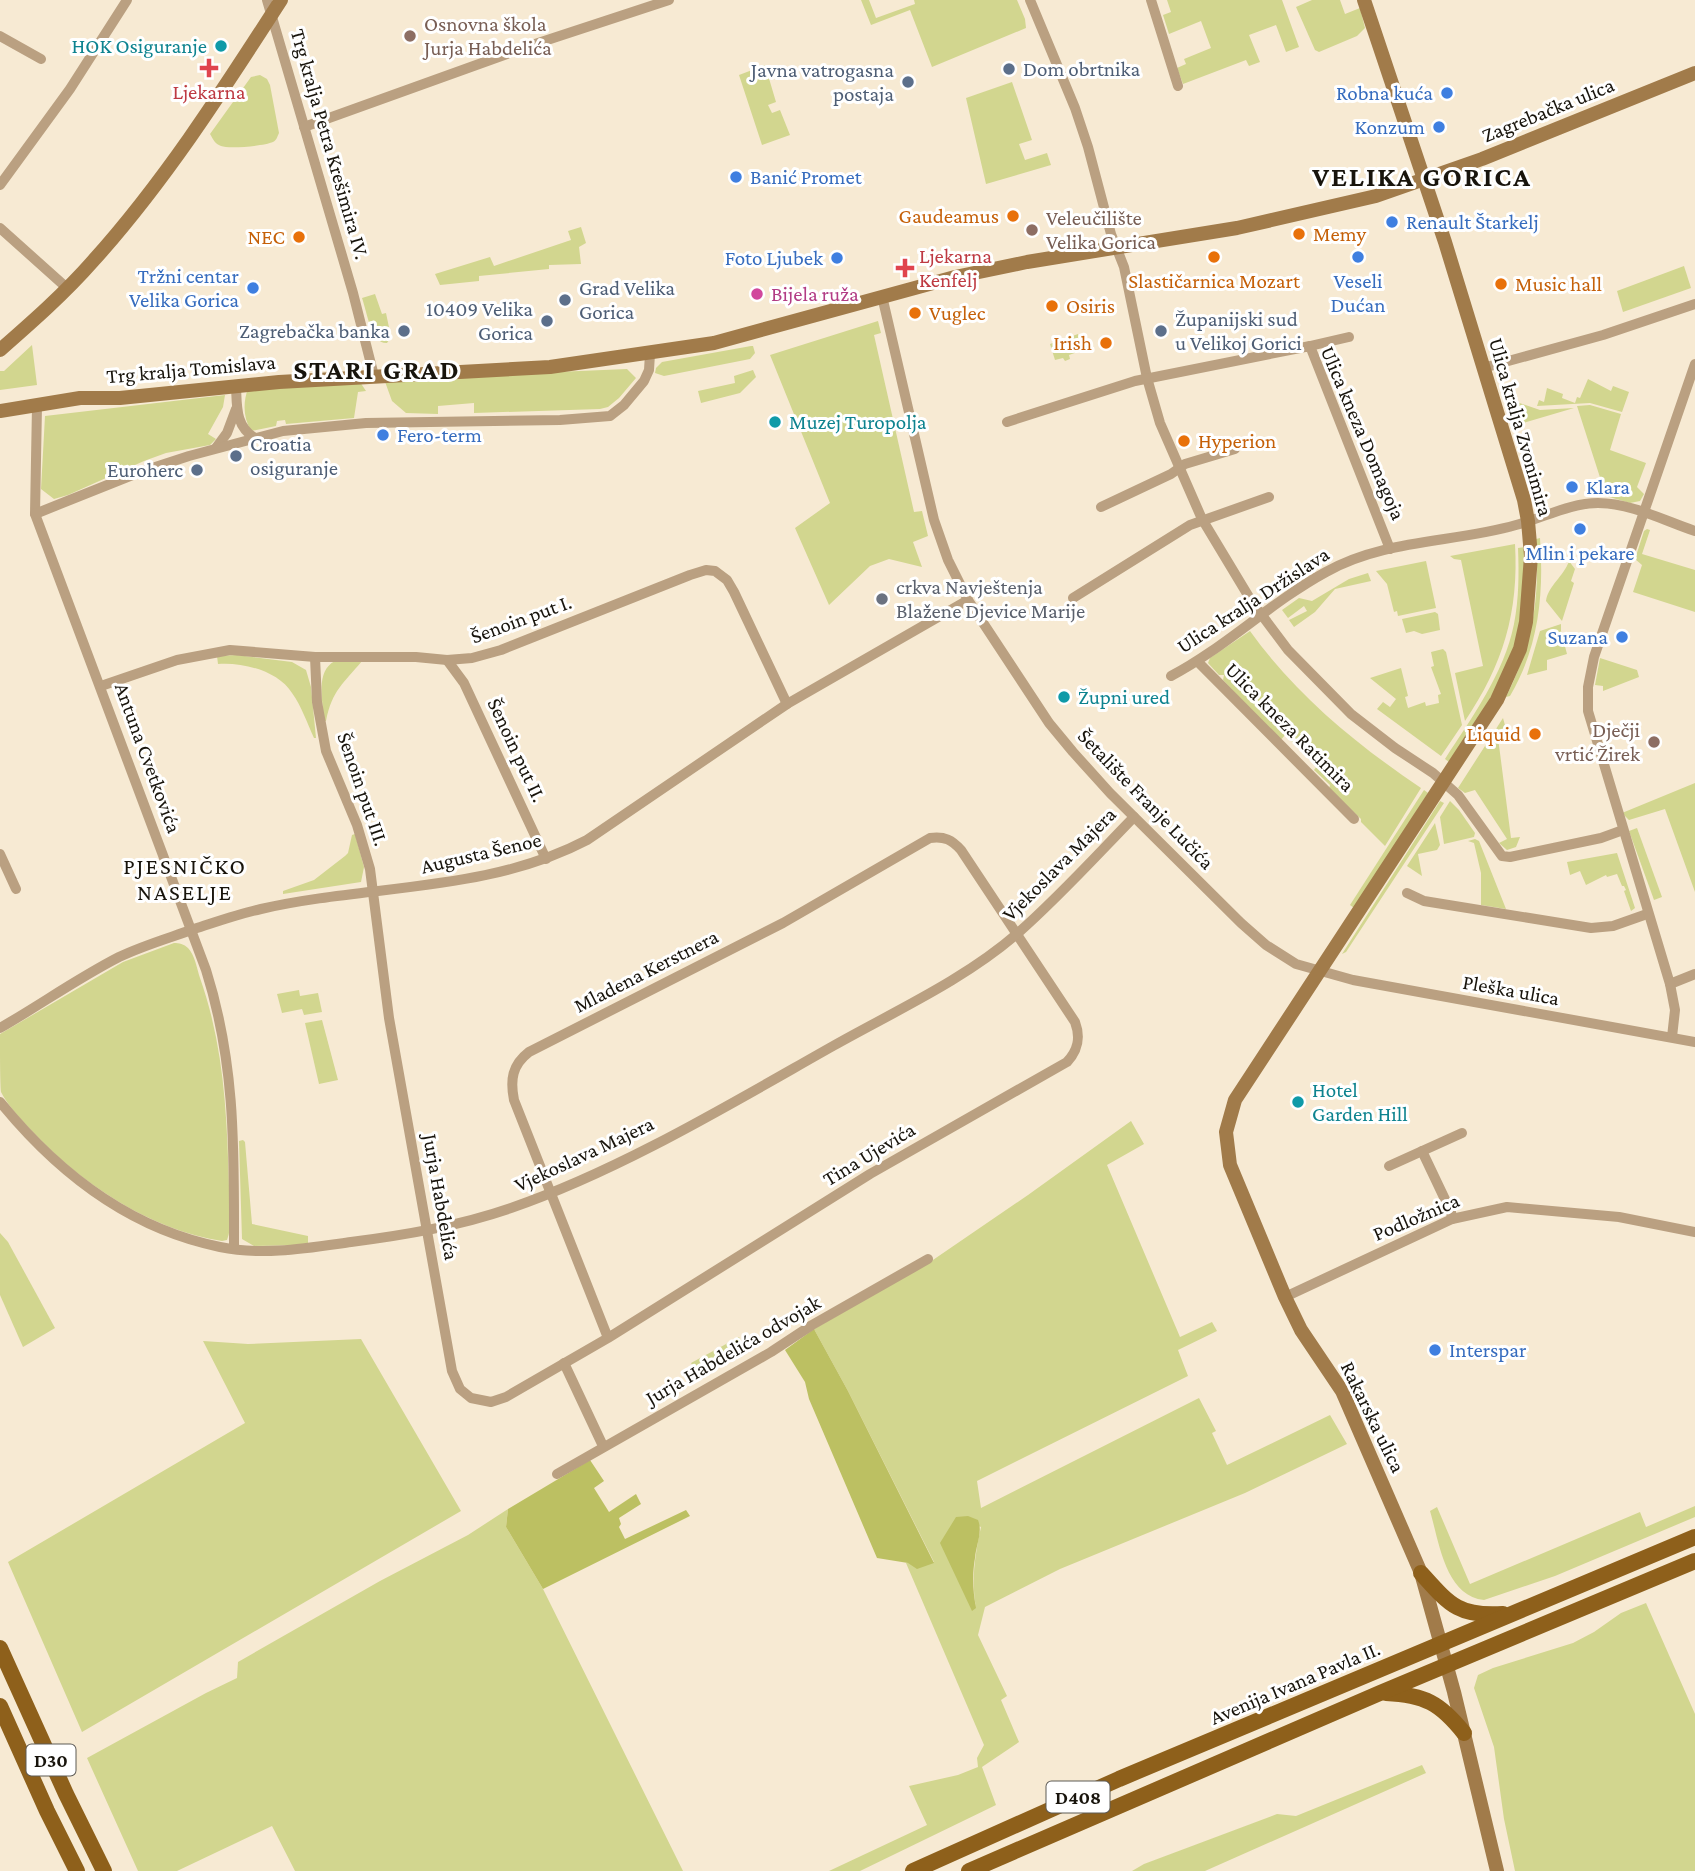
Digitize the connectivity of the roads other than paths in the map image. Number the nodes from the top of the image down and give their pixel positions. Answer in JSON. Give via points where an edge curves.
{"nodes":[{"id":1,"x":127,"y":0,"type":"edge"},
{"id":2,"x":267,"y":0,"type":"edge"},
{"id":3,"x":281,"y":0,"type":"edge"},
{"id":4,"x":669,"y":0,"type":"edge"},
{"id":5,"x":1030,"y":0,"type":"edge"},
{"id":6,"x":1151,"y":0,"type":"edge"},
{"id":7,"x":1364,"y":0,"type":"edge"},
{"id":8,"x":271,"y":16,"type":"junction"},
{"id":9,"x":0,"y":36,"type":"edge"},
{"id":10,"x":41,"y":59,"type":"dead end"},
{"id":11,"x":1695,"y":73,"type":"edge"},
{"id":12,"x":1178,"y":86,"type":"dead end"},
{"id":13,"x":304,"y":127,"type":"junction"},
{"id":14,"x":1425,"y":181,"type":"junction"},
{"id":15,"x":0,"y":185,"type":"edge"},
{"id":16,"x":0,"y":228,"type":"edge"},
{"id":17,"x":1116,"y":248,"type":"junction"},
{"id":18,"x":67,"y":288,"type":"junction"},
{"id":19,"x":882,"y":296,"type":"junction"},
{"id":20,"x":1695,"y":304,"type":"edge"},
{"id":21,"x":1349,"y":337,"type":"dead end"},
{"id":22,"x":1310,"y":346,"type":"junction"},
{"id":23,"x":0,"y":350,"type":"edge"},
{"id":24,"x":650,"y":354,"type":"junction"},
{"id":25,"x":1695,"y":364,"type":"edge"},
{"id":26,"x":1483,"y":368,"type":"junction"},
{"id":27,"x":374,"y":376,"type":"junction"},
{"id":28,"x":1147,"y":378,"type":"junction"},
{"id":29,"x":236,"y":386,"type":"junction"},
{"id":30,"x":237,"y":406,"type":"junction"},
{"id":31,"x":37,"y":407,"type":"junction"},
{"id":32,"x":0,"y":411,"type":"edge"},
{"id":33,"x":1007,"y":422,"type":"dead end"},
{"id":34,"x":254,"y":438,"type":"junction"},
{"id":35,"x":216,"y":448,"type":"junction"},
{"id":36,"x":1235,"y":449,"type":"dead end"},
{"id":37,"x":1178,"y":467,"type":"junction"},
{"id":38,"x":1269,"y":497,"type":"dead end"},
{"id":39,"x":1101,"y":507,"type":"dead end"},
{"id":40,"x":1643,"y":513,"type":"junction"},
{"id":41,"x":35,"y":514,"type":"junction"},
{"id":42,"x":1202,"y":519,"type":"junction"},
{"id":43,"x":1528,"y":521,"type":"junction"},
{"id":44,"x":1695,"y":531,"type":"edge"},
{"id":45,"x":1390,"y":549,"type":"junction"},
{"id":46,"x":1073,"y":598,"type":"dead end"},
{"id":47,"x":968,"y":600,"type":"junction"},
{"id":48,"x":1260,"y":615,"type":"junction"},
{"id":49,"x":315,"y":657,"type":"junction"},
{"id":50,"x":447,"y":660,"type":"junction"},
{"id":51,"x":1198,"y":662,"type":"junction"},
{"id":52,"x":1171,"y":676,"type":"dead end"},
{"id":53,"x":101,"y":686,"type":"junction"},
{"id":54,"x":787,"y":704,"type":"junction"},
{"id":55,"x":1444,"y":782,"type":"junction"},
{"id":56,"x":1134,"y":817,"type":"junction"},
{"id":57,"x":1354,"y":819,"type":"dead end"},
{"id":58,"x":1623,"y":830,"type":"junction"},
{"id":59,"x":0,"y":854,"type":"edge"},
{"id":60,"x":546,"y":859,"type":"junction"},
{"id":61,"x":16,"y":889,"type":"dead end"},
{"id":62,"x":373,"y":892,"type":"junction"},
{"id":63,"x":1407,"y":893,"type":"dead end"},
{"id":64,"x":1647,"y":914,"type":"junction"},
{"id":65,"x":191,"y":930,"type":"junction"},
{"id":66,"x":1017,"y":934,"type":"junction"},
{"id":67,"x":1321,"y":971,"type":"junction"},
{"id":68,"x":1695,"y":974,"type":"edge"},
{"id":69,"x":1670,"y":984,"type":"junction"},
{"id":70,"x":0,"y":1028,"type":"edge"},
{"id":71,"x":1672,"y":1037,"type":"junction"},
{"id":72,"x":1695,"y":1042,"type":"edge"},
{"id":73,"x":0,"y":1102,"type":"edge"},
{"id":74,"x":1462,"y":1133,"type":"dead end"},
{"id":75,"x":1422,"y":1152,"type":"junction"},
{"id":76,"x":1389,"y":1166,"type":"dead end"},
{"id":77,"x":550,"y":1192,"type":"junction"},
{"id":78,"x":1452,"y":1219,"type":"junction"},
{"id":79,"x":428,"y":1231,"type":"junction"},
{"id":80,"x":1695,"y":1232,"type":"edge"},
{"id":81,"x":234,"y":1250,"type":"junction"},
{"id":82,"x":928,"y":1259,"type":"dead end"},
{"id":83,"x":1285,"y":1297,"type":"junction"},
{"id":84,"x":608,"y":1338,"type":"junction"},
{"id":85,"x":564,"y":1363,"type":"junction"},
{"id":86,"x":603,"y":1446,"type":"junction"},
{"id":87,"x":557,"y":1474,"type":"dead end"},
{"id":88,"x":1695,"y":1537,"type":"edge"},
{"id":89,"x":1695,"y":1561,"type":"edge"},
{"id":90,"x":1422,"y":1573,"type":"junction"},
{"id":91,"x":1516,"y":1613,"type":"junction"},
{"id":92,"x":1441,"y":1644,"type":"junction"},
{"id":93,"x":0,"y":1648,"type":"edge"},
{"id":94,"x":1447,"y":1665,"type":"junction"},
{"id":95,"x":1380,"y":1693,"type":"junction"},
{"id":96,"x":0,"y":1706,"type":"edge"},
{"id":97,"x":1464,"y":1733,"type":"junction"},
{"id":98,"x":77,"y":1871,"type":"edge"},
{"id":99,"x":104,"y":1871,"type":"edge"},
{"id":100,"x":913,"y":1871,"type":"edge"},
{"id":101,"x":970,"y":1871,"type":"edge"},
{"id":102,"x":1497,"y":1871,"type":"edge"}],
"edges":[{"from":1,"to":15,"type":"street"},
{"from":2,"to":8,"type":"street"},
{"from":3,"to":8,"type":"main road"},
{"from":4,"to":13,"type":"street"},
{"from":5,"to":17,"type":"street","via":[[1075,108]]},
{"from":6,"to":12,"type":"street"},
{"from":7,"to":14,"type":"main road","name":"Ulica kralja Zvonimira"},
{"from":8,"to":13,"type":"street","name":"Trg kralja Petra Krešimira IV."},
{"from":8,"to":18,"type":"main road","name":"Trg kralja Petra Krešimira IV.","via":[[148,196]]},
{"from":9,"to":10,"type":"street"},
{"from":11,"to":14,"type":"main road","name":"Zagrebačka ulica"},
{"from":13,"to":27,"type":"street","name":"Trg kralja Petra Krešimira IV."},
{"from":14,"to":17,"type":"main road","name":"Zagrebačka ulica","via":[[1282,219]]},
{"from":14,"to":26,"type":"main road","name":"Ulica kralja Zvonimira"},
{"from":16,"to":18,"type":"street"},
{"from":17,"to":19,"type":"main road","name":"Zagrebačka ulica","via":[[1015,265]]},
{"from":17,"to":28,"type":"street"},
{"from":18,"to":23,"type":"main road","name":"Trg kralja Petra Krešimira IV."},
{"from":19,"to":24,"type":"main road","name":"Trg kralja Tomislava","via":[[757,332]]},
{"from":19,"to":47,"type":"street","name":"Šetalište Franje Lučića","via":[[934,520],[947,561]]},
{"from":20,"to":26,"type":"street"},
{"from":21,"to":22,"type":"street"},
{"from":22,"to":28,"type":"street","name":"Ulica kneza Domagoja"},
{"from":22,"to":45,"type":"street","name":"Ulica kneza Domagoja"},
{"from":24,"to":27,"type":"main road","name":"Trg kralja Tomislava","via":[[550,367]]},
{"from":24,"to":34,"type":"street","via":[[644,380],[617,412],[600,418],[366,423]]},
{"from":25,"to":40,"type":"street"},
{"from":26,"to":43,"type":"main road","name":"Ulica kralja Zvonimira"},
{"from":27,"to":29,"type":"main road","name":"Trg kralja Tomislava"},
{"from":28,"to":33,"type":"street","name":"Ulica kneza Domagoja"},
{"from":28,"to":37,"type":"street"},
{"from":29,"to":30,"type":"street"},
{"from":29,"to":31,"type":"main road","name":"Trg kralja Tomislava","via":[[80,398]]},
{"from":30,"to":34,"type":"street","via":[[242,426]]},
{"from":30,"to":35,"type":"street"},
{"from":31,"to":32,"type":"main road","name":"Trg kralja Tomislava"},
{"from":31,"to":41,"type":"street","name":"Antuna Cvetkovića"},
{"from":34,"to":35,"type":"street"},
{"from":35,"to":41,"type":"street"},
{"from":36,"to":37,"type":"street"},
{"from":37,"to":39,"type":"street"},
{"from":37,"to":42,"type":"street"},
{"from":38,"to":42,"type":"street"},
{"from":40,"to":43,"type":"street","name":"Ulica kralja Držislava","via":[[1597,503]]},
{"from":40,"to":44,"type":"street","name":"Ulica kralja Držislava"},
{"from":40,"to":58,"type":"street","via":[[1594,657],[1587,699]]},
{"from":41,"to":53,"type":"street","name":"Antuna Cvetkovića"},
{"from":42,"to":46,"type":"street"},
{"from":42,"to":48,"type":"street"},
{"from":43,"to":45,"type":"street","name":"Ulica kralja Držislava"},
{"from":43,"to":55,"type":"main road","name":"Ulica kralja Zvonimira","via":[[1530,585],[1520,649],[1497,700]]},
{"from":45,"to":48,"type":"street","name":"Ulica kralja Držislava","via":[[1326,572]]},
{"from":47,"to":54,"type":"street","name":"Augusta Šenoe"},
{"from":47,"to":56,"type":"street","name":"Šetalište Franje Lučića","via":[[1049,723]]},
{"from":48,"to":51,"type":"street","name":"Ulica kralja Držislava"},
{"from":48,"to":55,"type":"street","via":[[1335,700]]},
{"from":49,"to":50,"type":"street","name":"Šenoin put I."},
{"from":49,"to":53,"type":"street","name":"Šenoin put I.","via":[[247,650],[212,652]]},
{"from":49,"to":62,"type":"street","name":"Šenoin put III.","via":[[326,751],[357,825]]},
{"from":50,"to":54,"type":"street","name":"Šenoin put I.","via":[[486,654],[690,575],[715,571],[734,592]]},
{"from":50,"to":60,"type":"street","name":"Šenoin put II.","via":[[464,682]]},
{"from":51,"to":52,"type":"street","name":"Ulica kralja Držislava"},
{"from":51,"to":57,"type":"street","name":"Ulica kneza Ratimira"},
{"from":53,"to":65,"type":"street","name":"Antuna Cvetkovića"},
{"from":54,"to":60,"type":"street","name":"Augusta Šenoe","via":[[587,840]]},
{"from":55,"to":58,"type":"street","via":[[1502,856]]},
{"from":55,"to":67,"type":"main road","name":"Ulica kralja Zvonimira"},
{"from":56,"to":66,"type":"street","name":"Vjekoslava Majera"},
{"from":56,"to":67,"type":"street","name":"Šetalište Franje Lučića","via":[[1259,939],[1296,964]]},
{"from":58,"to":64,"type":"street"},
{"from":59,"to":61,"type":"street"},
{"from":60,"to":62,"type":"street","name":"Augusta Šenoe","via":[[472,879]]},
{"from":62,"to":65,"type":"street","name":"Augusta Šenoe","via":[[283,904]]},
{"from":62,"to":79,"type":"street","name":"Jurja Habdelića","via":[[389,1018]]},
{"from":63,"to":64,"type":"street","via":[[1424,901],[1591,928]]},
{"from":64,"to":69,"type":"street"},
{"from":65,"to":70,"type":"street","name":"Augusta Šenoe","via":[[118,958]]},
{"from":65,"to":81,"type":"street","name":"Antuna Cvetkovića","via":[[212,989],[228,1069]]},
{"from":66,"to":77,"type":"street","name":"Vjekoslava Majera","via":[[963,973],[760,1087]]},
{"from":66,"to":77,"type":"street","name":"Mladena Kerstnera","via":[[954,843],[940,836],[930,838],[783,923],[529,1052],[515,1067],[511,1085]]},
{"from":66,"to":84,"type":"street","name":"Tina Ujevića","via":[[1079,1031],[1075,1054],[1067,1062],[870,1174]]},
{"from":67,"to":71,"type":"street","name":"Pleška ulica"},
{"from":67,"to":83,"type":"main road","name":"Rakarska ulica","via":[[1240,1090],[1226,1132],[1230,1164]]},
{"from":68,"to":69,"type":"street"},
{"from":69,"to":71,"type":"street","via":[[1675,1010]]},
{"from":71,"to":72,"type":"street","name":"Pleška ulica"},
{"from":73,"to":81,"type":"street","name":"Vjekoslava Majera","via":[[50,1158],[112,1205],[174,1234]]},
{"from":74,"to":75,"type":"street"},
{"from":75,"to":76,"type":"street"},
{"from":75,"to":78,"type":"street"},
{"from":77,"to":79,"type":"street","name":"Vjekoslava Majera"},
{"from":77,"to":84,"type":"street","name":"Mladena Kerstnera"},
{"from":78,"to":80,"type":"street","name":"Podložnica","via":[[1507,1206],[1529,1207],[1619,1217]]},
{"from":78,"to":83,"type":"street","name":"Podložnica"},
{"from":79,"to":81,"type":"street","name":"Vjekoslava Majera","via":[[314,1248]]},
{"from":79,"to":85,"type":"street","name":"Jurja Habdelića","via":[[452,1371],[460,1389],[478,1401],[498,1400]]},
{"from":82,"to":86,"type":"street","name":"Jurja Habdelića odvojak"},
{"from":83,"to":90,"type":"main road","name":"Rakarska ulica","via":[[1342,1391]]},
{"from":84,"to":85,"type":"street","name":"Tina Ujevića"},
{"from":85,"to":86,"type":"street"},
{"from":86,"to":87,"type":"street","name":"Jurja Habdelića odvojak"},
{"from":88,"to":91,"type":"main road","name":"Avenija Ivana Pavla II.","number":"D408"},
{"from":89,"to":94,"type":"main road","name":"Avenija Ivana Pavla II.","number":"D408"},
{"from":90,"to":91,"type":"main road","via":[[1461,1611]]},
{"from":90,"to":92,"type":"main road","name":"Rakarska ulica"},
{"from":91,"to":92,"type":"main road","name":"Avenija Ivana Pavla II.","number":"D408"},
{"from":92,"to":94,"type":"main road","name":"Rakarska ulica"},
{"from":92,"to":100,"type":"main road","name":"Avenija Ivana Pavla II.","number":"D408"},
{"from":93,"to":99,"type":"main road","number":"D30"},
{"from":94,"to":95,"type":"main road","name":"Avenija Ivana Pavla II.","number":"D408"},
{"from":94,"to":97,"type":"main road","name":"Rakarska ulica"},
{"from":95,"to":97,"type":"main road","via":[[1427,1699]]},
{"from":95,"to":101,"type":"main road","name":"Avenija Ivana Pavla II.","number":"D408"},
{"from":96,"to":98,"type":"main road","number":"D30"},
{"from":97,"to":102,"type":"main road","name":"Rakarska ulica"}]}
